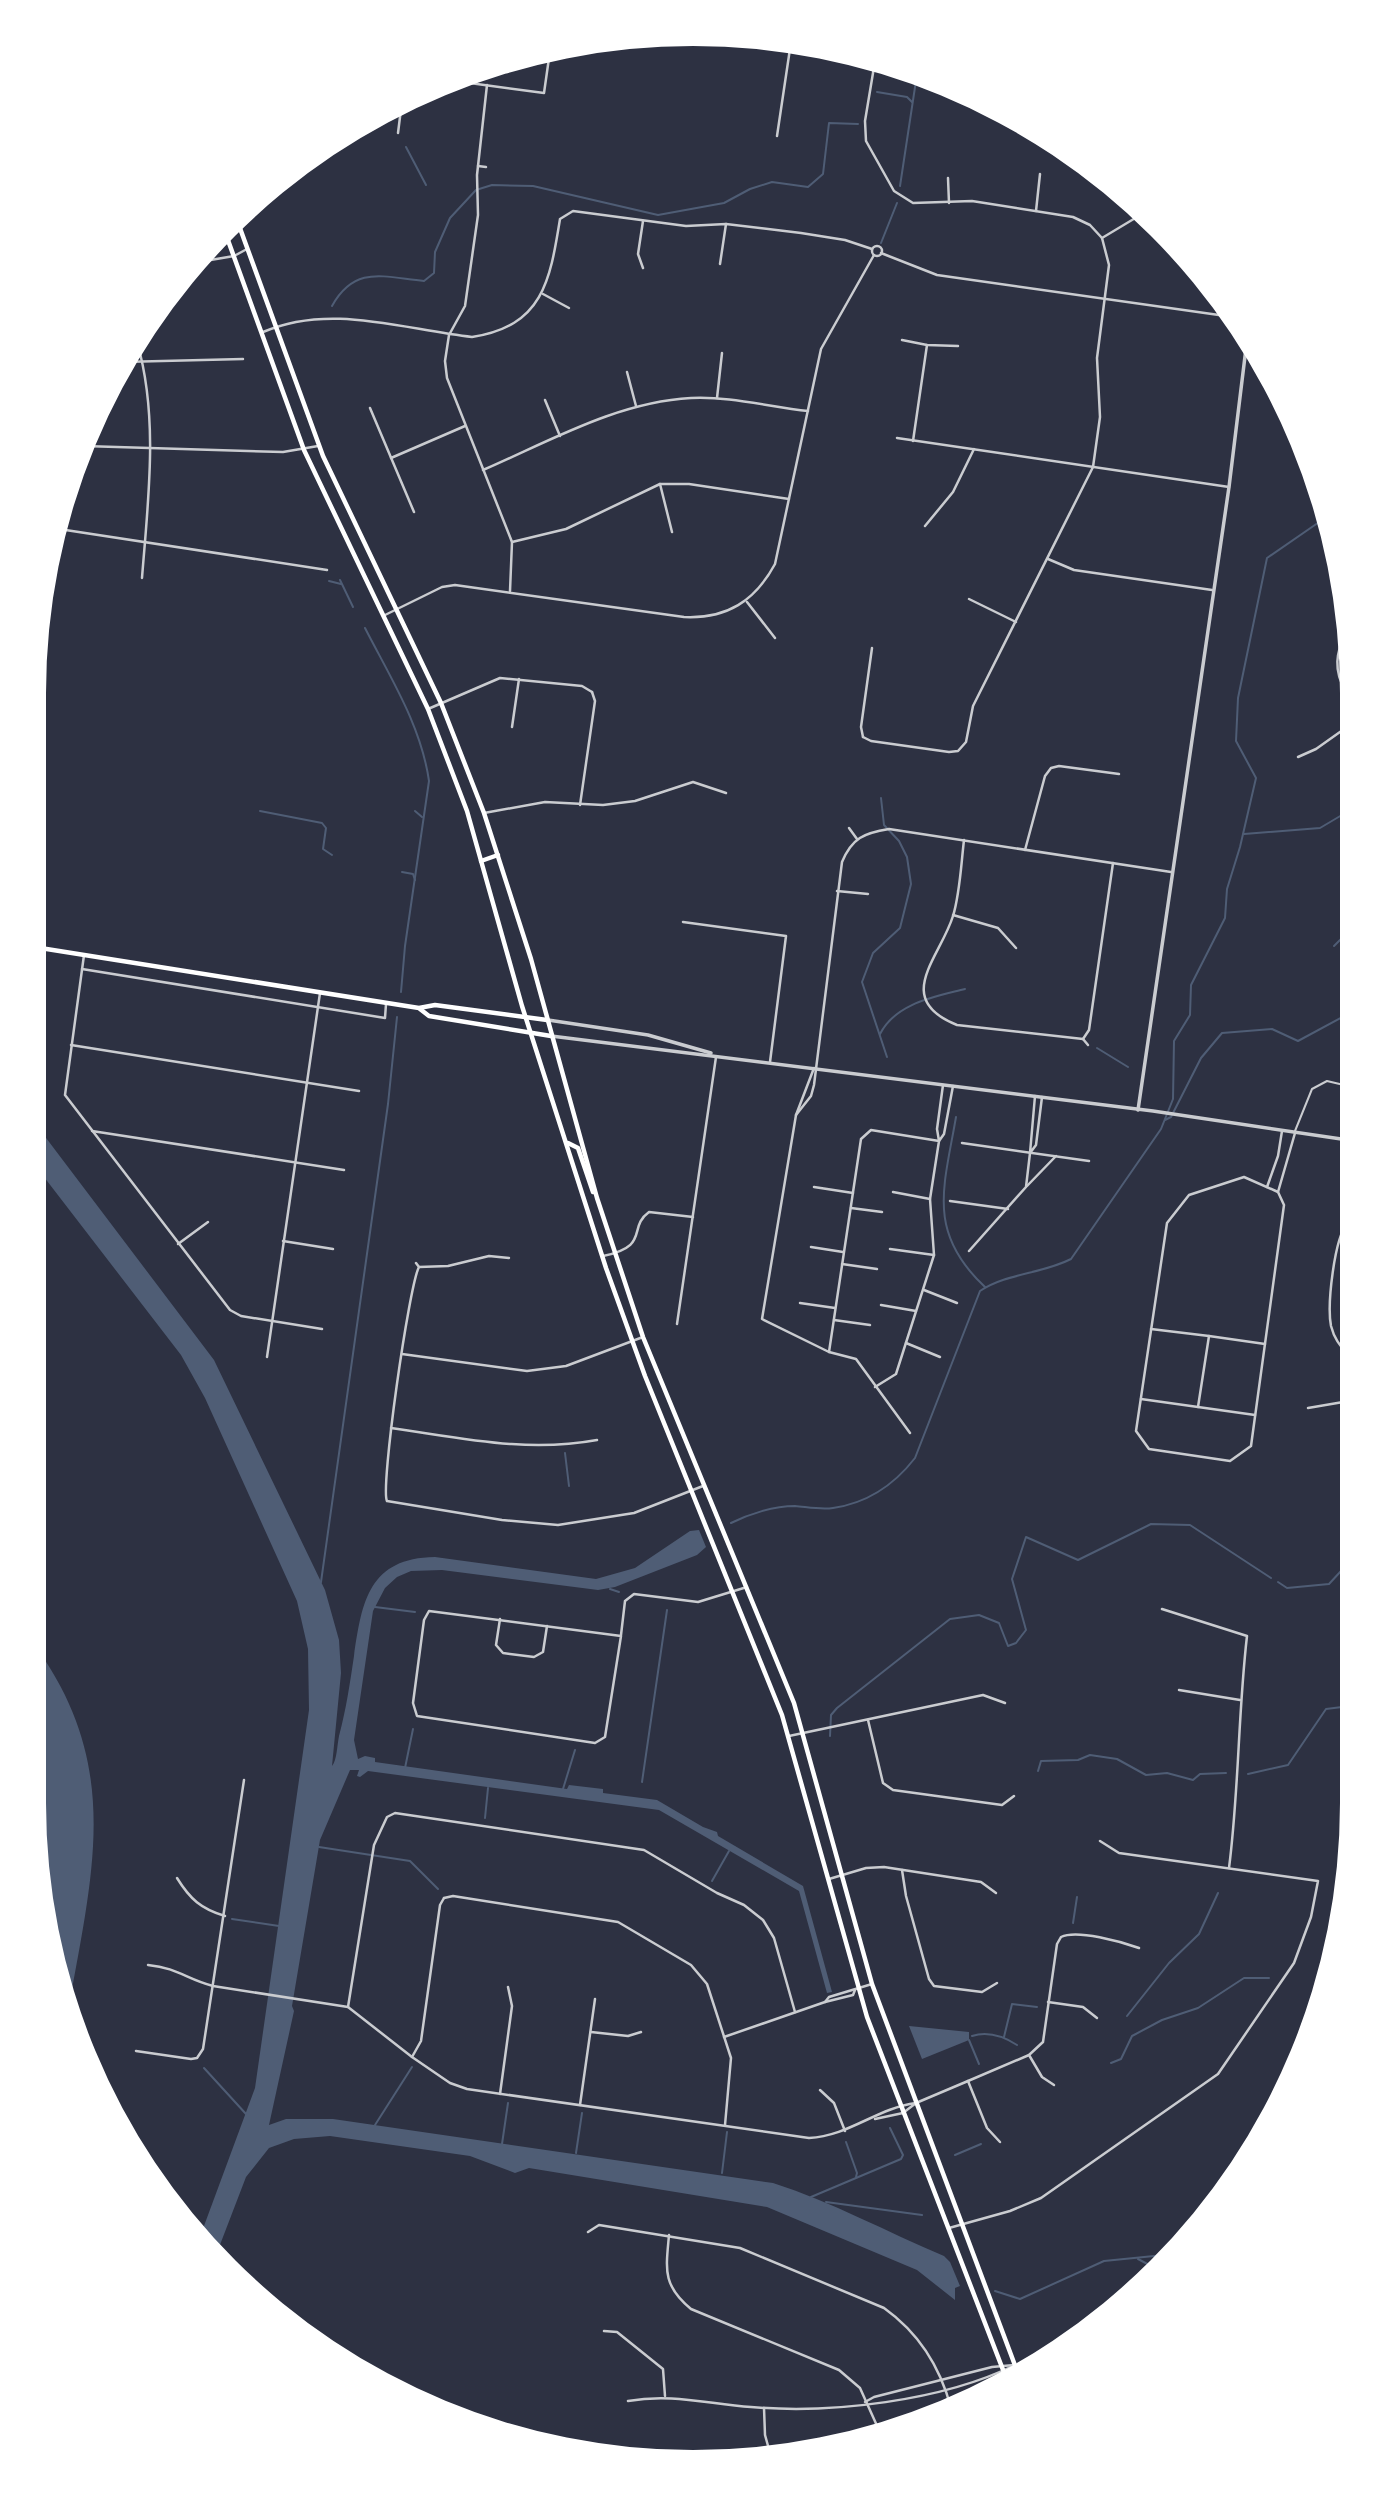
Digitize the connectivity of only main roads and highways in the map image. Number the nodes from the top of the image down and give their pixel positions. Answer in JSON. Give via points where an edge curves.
{"nodes":[{"id":1,"x":241,"y":230,"type":"edge"},
{"id":2,"x":229,"y":242,"type":"edge"},
{"id":3,"x":498,"y":855,"type":"junction"},
{"id":4,"x":481,"y":861,"type":"junction"},
{"id":5,"x":46,"y":949,"type":"edge"},
{"id":6,"x":419,"y":1008,"type":"junction"},
{"id":7,"x":526,"y":1017,"type":"junction"},
{"id":8,"x":547,"y":1020,"type":"junction"},
{"id":9,"x":531,"y":1032,"type":"junction"},
{"id":10,"x":551,"y":1036,"type":"junction"},
{"id":11,"x":568,"y":1143,"type":"junction"},
{"id":12,"x":597,"y":1198,"type":"junction"},
{"id":13,"x":1016,"y":2364,"type":"edge"},
{"id":14,"x":1003,"y":2370,"type":"edge"}],
"edges":[{"from":1,"to":3,"type":"main road","via":[[318,445],[441,704]]},
{"from":2,"to":4,"type":"main road","via":[[304,450],[428,709]]},
{"from":3,"to":4,"type":"main road"},
{"from":3,"to":8,"type":"main road"},
{"from":4,"to":7,"type":"main road"},
{"from":5,"to":6,"type":"main road"},
{"from":6,"to":7,"type":"main road","via":[[435,1004]]},
{"from":6,"to":9,"type":"main road","via":[[429,1016]]},
{"from":7,"to":8,"type":"main road"},
{"from":7,"to":9,"type":"main road"},
{"from":8,"to":10,"type":"main road"},
{"from":9,"to":10,"type":"main road"},
{"from":9,"to":11,"type":"main road"},
{"from":10,"to":12,"type":"main road"},
{"from":11,"to":12,"type":"main road","via":[[578,1148]]},
{"from":11,"to":14,"type":"main road","via":[[632,1341],[789,1736],[856,1990]]},
{"from":12,"to":13,"type":"main road","via":[[643,1337],[803,1731],[872,1984]]}]}
